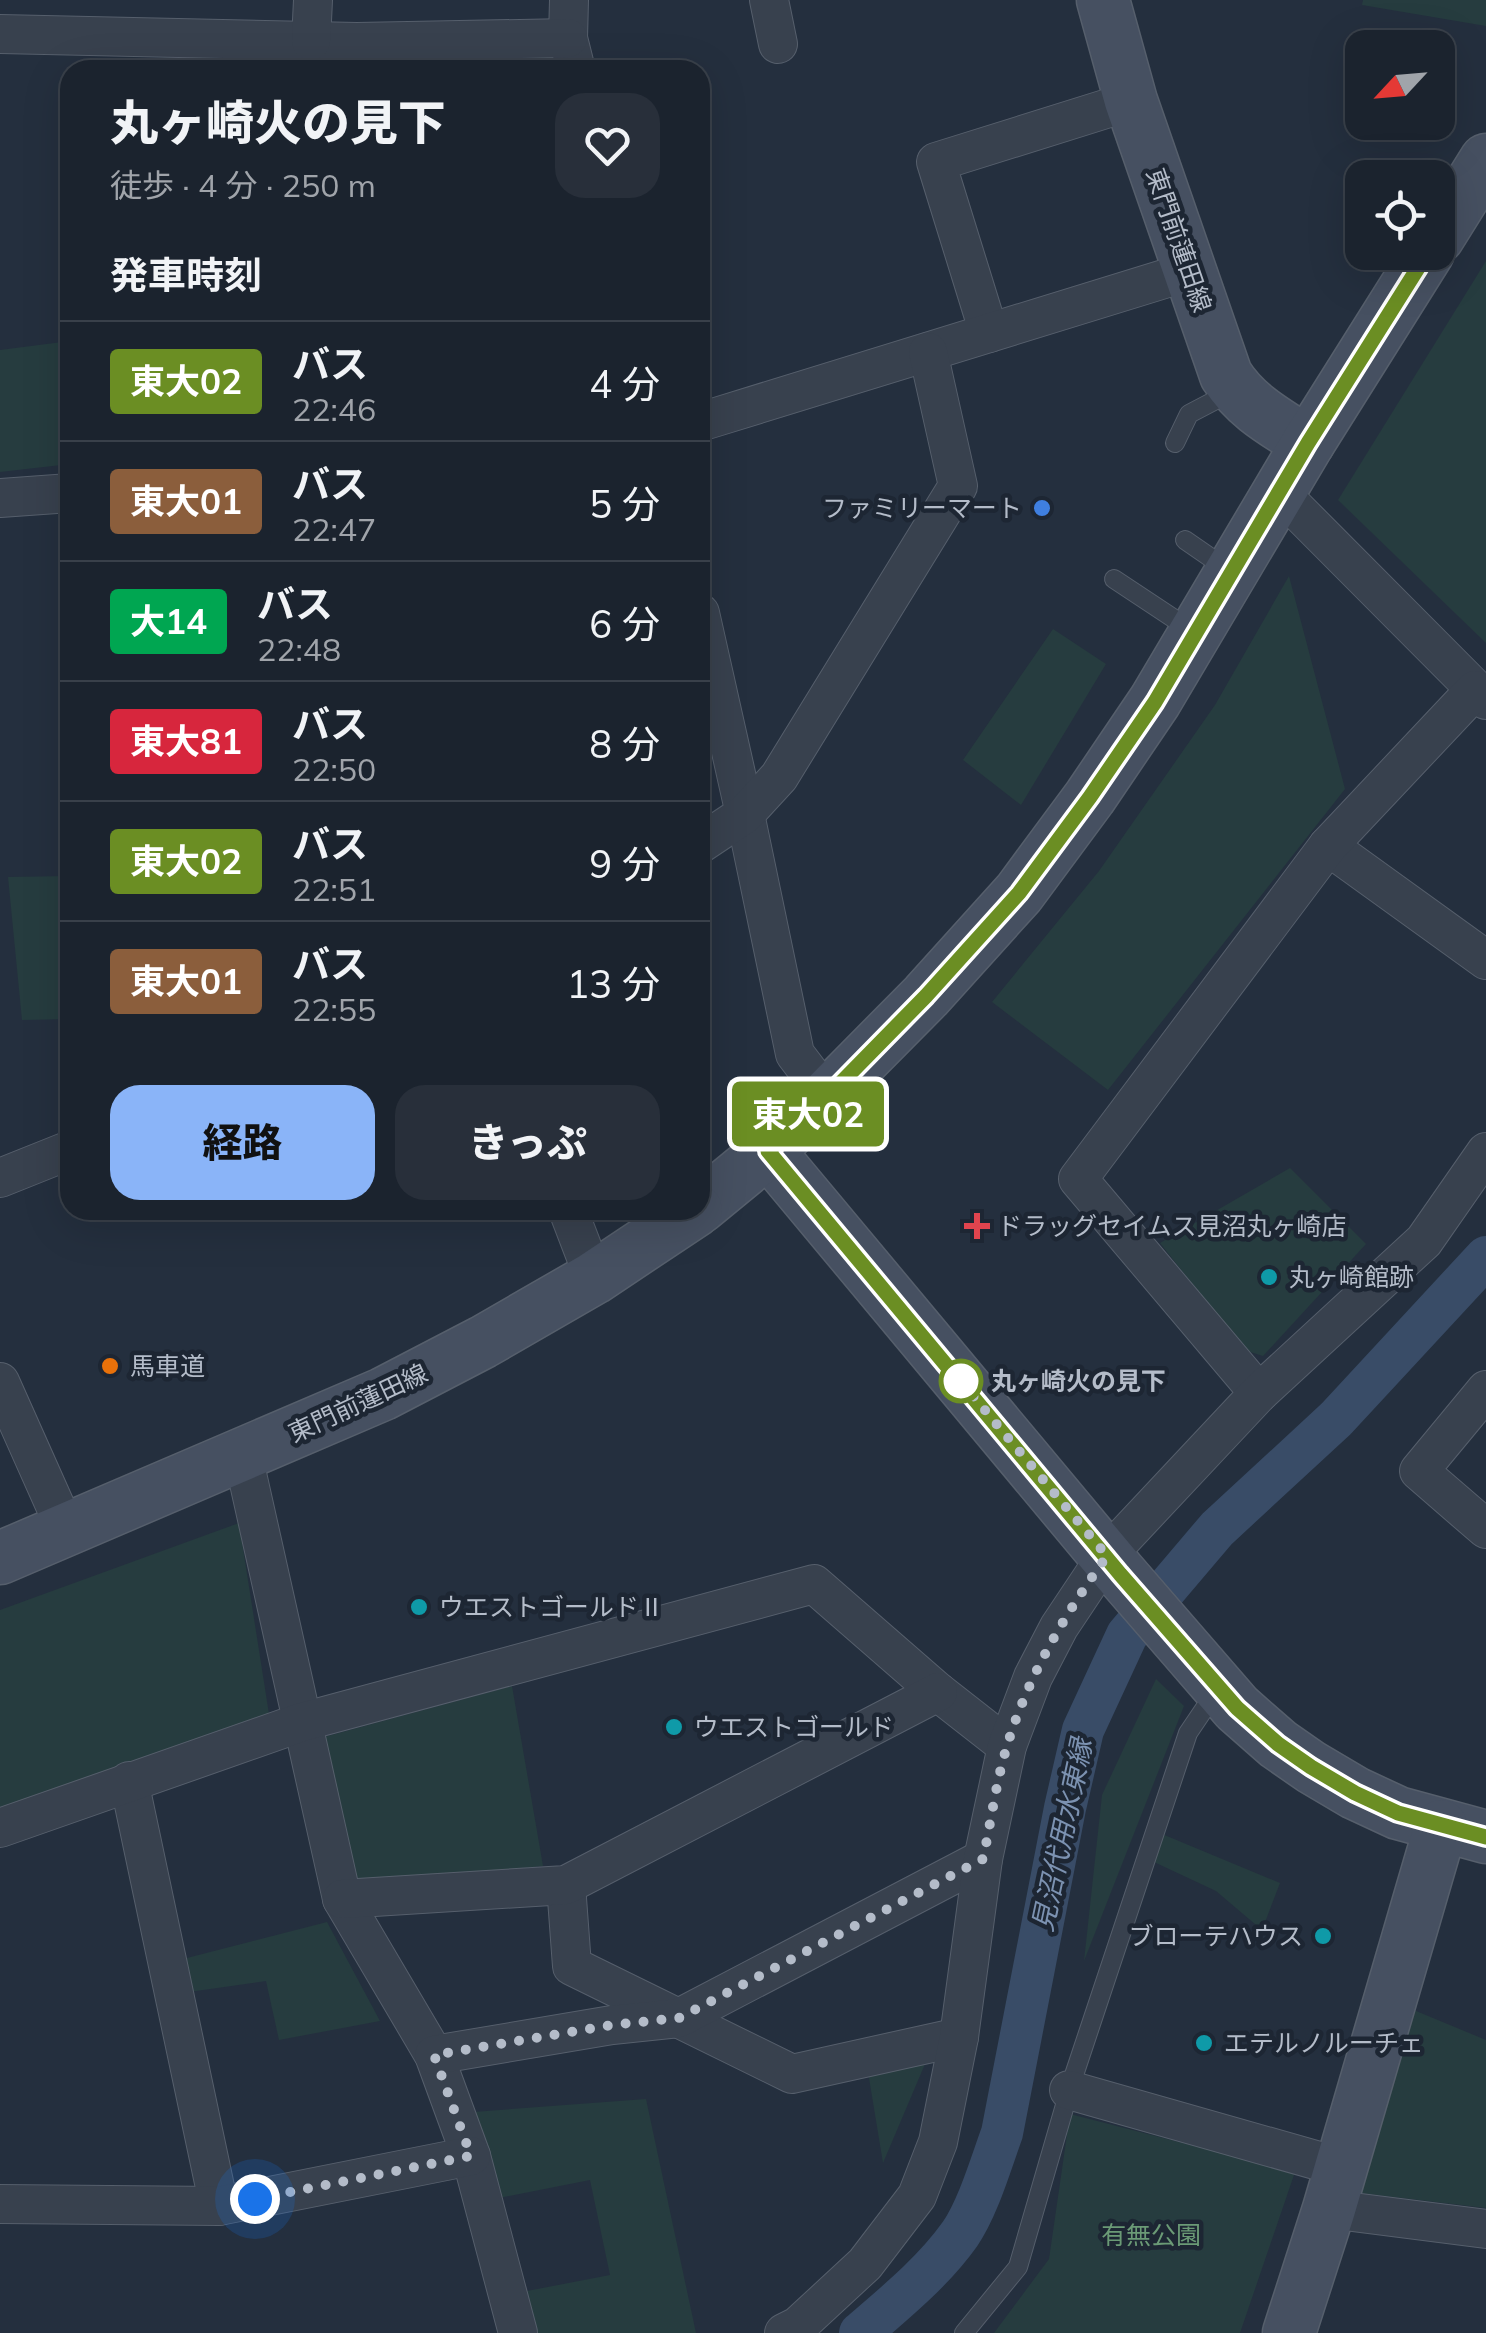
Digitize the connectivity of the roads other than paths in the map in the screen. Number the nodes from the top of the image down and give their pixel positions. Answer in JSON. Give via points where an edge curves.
{"nodes":[{"id":1,"x":313,"y":0,"type":"edge"},
{"id":2,"x":569,"y":0,"type":"edge"},
{"id":3,"x":769,"y":0,"type":"edge"},
{"id":4,"x":1103,"y":0,"type":"edge"},
{"id":5,"x":0,"y":34,"type":"edge"},
{"id":6,"x":311,"y":41,"type":"junction"},
{"id":7,"x":778,"y":44,"type":"dead end"},
{"id":8,"x":126,"y":53,"type":"edge"},
{"id":9,"x":572,"y":54,"type":"edge"},
{"id":10,"x":358,"y":56,"type":"edge"},
{"id":11,"x":1130,"y":101,"type":"junction"},
{"id":12,"x":1486,"y":160,"type":"edge"},
{"id":13,"x":1455,"y":210,"type":"edge"},
{"id":14,"x":1417,"y":270,"type":"edge"},
{"id":15,"x":1190,"y":272,"type":"junction"},
{"id":16,"x":989,"y":333,"type":"junction"},
{"id":17,"x":928,"y":352,"type":"junction"},
{"id":18,"x":1236,"y":390,"type":"junction"},
{"id":19,"x":710,"y":419,"type":"edge"},
{"id":20,"x":1175,"y":443,"type":"dead end"},
{"id":21,"x":1308,"y":443,"type":"junction"},
{"id":22,"x":1279,"y":492,"type":"junction"},
{"id":23,"x":60,"y":494,"type":"edge"},
{"id":24,"x":0,"y":498,"type":"edge"},
{"id":25,"x":1185,"y":540,"type":"dead end"},
{"id":26,"x":1232,"y":572,"type":"junction"},
{"id":27,"x":1114,"y":578,"type":"dead end"},
{"id":28,"x":1195,"y":633,"type":"junction"},
{"id":29,"x":710,"y":658,"type":"edge"},
{"id":30,"x":1481,"y":696,"type":"edge"},
{"id":31,"x":745,"y":814,"type":"junction"},
{"id":32,"x":710,"y":837,"type":"edge"},
{"id":33,"x":1328,"y":846,"type":"junction"},
{"id":34,"x":1486,"y":960,"type":"edge"},
{"id":35,"x":828,"y":1096,"type":"junction"},
{"id":36,"x":768,"y":1151,"type":"junction"},
{"id":37,"x":1486,"y":1152,"type":"edge"},
{"id":38,"x":60,"y":1154,"type":"edge"},
{"id":39,"x":0,"y":1178,"type":"edge"},
{"id":40,"x":710,"y":1198,"type":"edge"},
{"id":41,"x":572,"y":1220,"type":"edge"},
{"id":42,"x":680,"y":1220,"type":"edge"},
{"id":43,"x":594,"y":1278,"type":"junction"},
{"id":44,"x":0,"y":1382,"type":"edge"},
{"id":45,"x":1486,"y":1390,"type":"edge"},
{"id":46,"x":1260,"y":1393,"type":"junction"},
{"id":47,"x":242,"y":1456,"type":"junction"},
{"id":48,"x":66,"y":1530,"type":"junction"},
{"id":49,"x":1486,"y":1530,"type":"edge"},
{"id":50,"x":0,"y":1558,"type":"edge"},
{"id":51,"x":1114,"y":1564,"type":"junction"},
{"id":52,"x":1206,"y":1672,"type":"junction"},
{"id":53,"x":938,"y":1692,"type":"junction"},
{"id":54,"x":302,"y":1722,"type":"junction"},
{"id":55,"x":1007,"y":1746,"type":"junction"},
{"id":56,"x":129,"y":1782,"type":"junction"},
{"id":57,"x":0,"y":1828,"type":"edge"},
{"id":58,"x":1463,"y":1832,"type":"edge"},
{"id":59,"x":983,"y":1859,"type":"junction"},
{"id":60,"x":566,"y":1886,"type":"junction"},
{"id":61,"x":342,"y":1899,"type":"junction"},
{"id":62,"x":679,"y":2018,"type":"junction"},
{"id":63,"x":959,"y":2038,"type":"junction"},
{"id":64,"x":434,"y":2055,"type":"junction"},
{"id":65,"x":1069,"y":2090,"type":"junction"},
{"id":66,"x":471,"y":2156,"type":"junction"},
{"id":67,"x":1334,"y":2188,"type":"junction"},
{"id":68,"x":0,"y":2204,"type":"edge"},
{"id":69,"x":219,"y":2206,"type":"junction"},
{"id":70,"x":1486,"y":2229,"type":"edge"},
{"id":71,"x":518,"y":2333,"type":"edge"},
{"id":72,"x":784,"y":2333,"type":"edge"},
{"id":73,"x":964,"y":2333,"type":"edge"},
{"id":74,"x":1289,"y":2333,"type":"edge"}],
"edges":[{"from":1,"to":6,"type":"street"},
{"from":2,"to":9,"type":"street"},
{"from":3,"to":7,"type":"street"},
{"from":4,"to":11,"type":"main road","name":"東門前蓮田線"},
{"from":5,"to":8,"type":"street"},
{"from":6,"to":8,"type":"street"},
{"from":6,"to":10,"type":"street"},
{"from":9,"to":10,"type":"street"},
{"from":11,"to":15,"type":"main road","name":"東門前蓮田線"},
{"from":11,"to":16,"type":"street","via":[[936,162]]},
{"from":12,"to":13,"type":"main road"},
{"from":14,"to":21,"type":"main road","name":"東門前蓮田線"},
{"from":15,"to":16,"type":"street"},
{"from":15,"to":18,"type":"main road","name":"東門前蓮田線"},
{"from":16,"to":17,"type":"street"},
{"from":17,"to":19,"type":"street"},
{"from":17,"to":31,"type":"street","via":[[958,486],[779,776]]},
{"from":18,"to":20,"type":"lane","via":[[1189,414]]},
{"from":18,"to":21,"type":"main road","name":"東門前蓮田線"},
{"from":21,"to":22,"type":"main road","name":"東門前蓮田線"},
{"from":22,"to":26,"type":"main road","name":"東門前蓮田線"},
{"from":22,"to":30,"type":"street"},
{"from":23,"to":24,"type":"street"},
{"from":25,"to":26,"type":"lane"},
{"from":26,"to":28,"type":"main road","name":"東門前蓮田線"},
{"from":27,"to":28,"type":"lane"},
{"from":28,"to":35,"type":"main road","name":"東門前蓮田線","via":[[1155,702],[1019,893]]},
{"from":29,"to":31,"type":"street"},
{"from":30,"to":33,"type":"street"},
{"from":31,"to":32,"type":"street"},
{"from":31,"to":35,"type":"street","via":[[795,1054]]},
{"from":33,"to":34,"type":"street"},
{"from":33,"to":46,"type":"street","via":[[1078,1180]]},
{"from":35,"to":36,"type":"main road","name":"東門前蓮田線"},
{"from":36,"to":40,"type":"main road","name":"東門前蓮田線"},
{"from":36,"to":51,"type":"main road"},
{"from":37,"to":46,"type":"street","via":[[1424,1241]]},
{"from":38,"to":39,"type":"street"},
{"from":41,"to":43,"type":"street"},
{"from":42,"to":43,"type":"main road","name":"東門前蓮田線"},
{"from":43,"to":47,"type":"main road","name":"東門前蓮田線","via":[[384,1394]]},
{"from":44,"to":48,"type":"street"},
{"from":45,"to":49,"type":"street","via":[[1419,1471]]},
{"from":46,"to":51,"type":"street"},
{"from":47,"to":48,"type":"main road","name":"東門前蓮田線"},
{"from":47,"to":54,"type":"street"},
{"from":48,"to":50,"type":"main road","name":"東門前蓮田線"},
{"from":51,"to":52,"type":"main road"},
{"from":51,"to":55,"type":"street","via":[[1059,1627]]},
{"from":52,"to":58,"type":"main road","via":[[1259,1728],[1311,1767],[1398,1813]]},
{"from":52,"to":65,"type":"lane"},
{"from":53,"to":54,"type":"street","via":[[814,1584]]},
{"from":53,"to":55,"type":"street"},
{"from":53,"to":60,"type":"street"},
{"from":54,"to":56,"type":"street"},
{"from":54,"to":61,"type":"street"},
{"from":55,"to":59,"type":"street"},
{"from":56,"to":57,"type":"street"},
{"from":56,"to":69,"type":"street"},
{"from":58,"to":67,"type":"main road"},
{"from":59,"to":62,"type":"street"},
{"from":59,"to":63,"type":"street"},
{"from":60,"to":61,"type":"street"},
{"from":60,"to":62,"type":"street","via":[[572,1966]]},
{"from":61,"to":64,"type":"street"},
{"from":62,"to":63,"type":"street","via":[[792,2074]]},
{"from":62,"to":64,"type":"street"},
{"from":63,"to":72,"type":"street","via":[[938,2142],[917,2196],[865,2264]]},
{"from":64,"to":66,"type":"street"},
{"from":65,"to":67,"type":"street"},
{"from":65,"to":73,"type":"lane","via":[[1018,2267]]},
{"from":66,"to":69,"type":"street"},
{"from":66,"to":71,"type":"street"},
{"from":67,"to":70,"type":"street"},
{"from":67,"to":74,"type":"main road"},
{"from":68,"to":69,"type":"street"}]}
